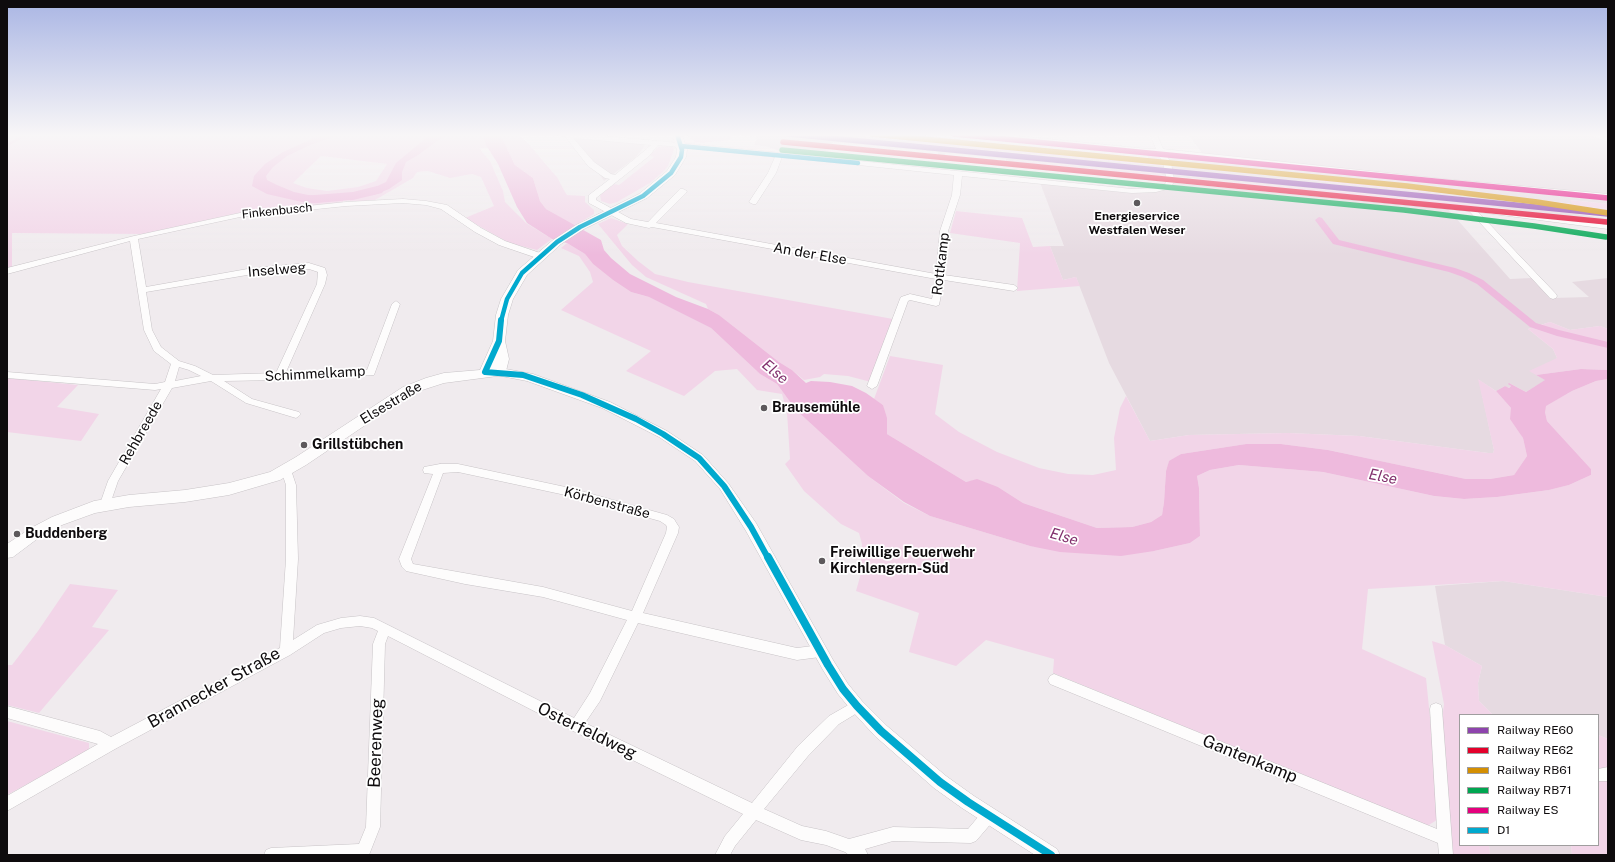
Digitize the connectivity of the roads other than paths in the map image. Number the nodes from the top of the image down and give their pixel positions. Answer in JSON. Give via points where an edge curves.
{"nodes":[{"id":1,"x":605,"y":174,"type":"edge"},
{"id":2,"x":621,"y":174,"type":"edge"},
{"id":3,"x":669,"y":174,"type":"edge"},
{"id":4,"x":771,"y":174,"type":"edge"},
{"id":5,"x":958,"y":174,"type":"edge"},
{"id":6,"x":960,"y":174,"type":"edge"},
{"id":7,"x":1169,"y":174,"type":"edge"},
{"id":8,"x":1382,"y":174,"type":"edge"},
{"id":9,"x":616,"y":178,"type":"junction"},
{"id":10,"x":1171,"y":181,"type":"junction"},
{"id":11,"x":683,"y":191,"type":"dead end"},
{"id":12,"x":1608,"y":196,"type":"edge"},
{"id":13,"x":753,"y":202,"type":"dead end"},
{"id":14,"x":1470,"y":209,"type":"junction"},
{"id":15,"x":609,"y":212,"type":"junction"},
{"id":16,"x":649,"y":226,"type":"junction"},
{"id":17,"x":1608,"y":227,"type":"edge"},
{"id":18,"x":134,"y":238,"type":"junction"},
{"id":19,"x":540,"y":256,"type":"junction"},
{"id":20,"x":7,"y":271,"type":"edge"},
{"id":21,"x":940,"y":277,"type":"junction"},
{"id":22,"x":1014,"y":288,"type":"dead end"},
{"id":23,"x":141,"y":290,"type":"junction"},
{"id":24,"x":1553,"y":296,"type":"dead end"},
{"id":25,"x":396,"y":304,"type":"dead end"},
{"id":26,"x":499,"y":341,"type":"junction"},
{"id":27,"x":176,"y":363,"type":"junction"},
{"id":28,"x":485,"y":372,"type":"junction"},
{"id":29,"x":500,"y":372,"type":"junction"},
{"id":30,"x":7,"y":375,"type":"edge"},
{"id":31,"x":279,"y":377,"type":"junction"},
{"id":32,"x":212,"y":378,"type":"junction"},
{"id":33,"x":168,"y":386,"type":"junction"},
{"id":34,"x":872,"y":386,"type":"dead end"},
{"id":35,"x":296,"y":414,"type":"dead end"},
{"id":36,"x":440,"y":468,"type":"junction"},
{"id":37,"x":286,"y":470,"type":"junction"},
{"id":38,"x":428,"y":470,"type":"dead end"},
{"id":39,"x":106,"y":504,"type":"junction"},
{"id":40,"x":7,"y":552,"type":"edge"},
{"id":41,"x":635,"y":617,"type":"junction"},
{"id":42,"x":385,"y":629,"type":"junction"},
{"id":43,"x":286,"y":651,"type":"junction"},
{"id":44,"x":820,"y":651,"type":"junction"},
{"id":45,"x":1054,"y":680,"type":"dead end"},
{"id":46,"x":857,"y":706,"type":"junction"},
{"id":47,"x":1436,"y":709,"type":"dead end"},
{"id":48,"x":7,"y":712,"type":"edge"},
{"id":49,"x":576,"y":726,"type":"junction"},
{"id":50,"x":110,"y":744,"type":"junction"},
{"id":51,"x":7,"y":804,"type":"edge"},
{"id":52,"x":754,"y":812,"type":"junction"},
{"id":53,"x":989,"y":815,"type":"junction"},
{"id":54,"x":1445,"y":839,"type":"junction"},
{"id":55,"x":849,"y":846,"type":"junction"},
{"id":56,"x":363,"y":853,"type":"edge"},
{"id":57,"x":1044,"y":853,"type":"edge"},
{"id":58,"x":271,"y":855,"type":"edge"},
{"id":59,"x":722,"y":855,"type":"edge"},
{"id":60,"x":861,"y":855,"type":"edge"},
{"id":61,"x":1446,"y":855,"type":"edge"}],
"edges":[{"from":1,"to":9,"type":"street"},
{"from":2,"to":9,"type":"street"},
{"from":3,"to":15,"type":"main road","via":[[643,196]]},
{"from":4,"to":13,"type":"street"},
{"from":5,"to":21,"type":"street","name":"Rottkamp","via":[[956,195],[944,231]]},
{"from":6,"to":10,"type":"street","via":[[1145,191],[1163,188]]},
{"from":7,"to":10,"type":"street"},
{"from":8,"to":12,"type":"street"},
{"from":9,"to":15,"type":"street","name":"An der Else","via":[[592,197],[592,201]]},
{"from":10,"to":14,"type":"street"},
{"from":11,"to":16,"type":"street"},
{"from":14,"to":17,"type":"street"},
{"from":14,"to":24,"type":"street"},
{"from":15,"to":16,"type":"street","name":"An der Else","via":[[629,222]]},
{"from":15,"to":19,"type":"main road","via":[[580,227]]},
{"from":16,"to":21,"type":"street","name":"An der Else"},
{"from":18,"to":19,"type":"street","name":"Finkenbusch","via":[[240,215],[403,201],[444,207],[502,243]]},
{"from":18,"to":20,"type":"street","name":"Finkenbusch"},
{"from":18,"to":23,"type":"street"},
{"from":19,"to":26,"type":"main road","via":[[522,274],[507,299]]},
{"from":21,"to":22,"type":"street","name":"An der Else"},
{"from":21,"to":34,"type":"street","name":"Rottkamp","via":[[936,303],[910,297],[904,299]]},
{"from":23,"to":27,"type":"street","via":[[148,330],[157,349]]},
{"from":23,"to":31,"type":"street","name":"Inselweg","via":[[253,271],[309,266],[322,270],[321,284]]},
{"from":25,"to":31,"type":"street","name":"Schimmelkamp","via":[[371,373]]},
{"from":26,"to":28,"type":"main road"},
{"from":26,"to":29,"type":"main road","via":[[503,359]]},
{"from":27,"to":32,"type":"street"},
{"from":27,"to":33,"type":"street","name":"Rehbreede"},
{"from":28,"to":29,"type":"main road","name":"Elsestraße"},
{"from":28,"to":37,"type":"main road","name":"Elsestraße","via":[[438,379],[408,390]]},
{"from":29,"to":44,"type":"street","name":"Elsestraße","via":[[529,377],[606,404],[663,434],[699,458],[724,486],[751,527]]},
{"from":30,"to":33,"type":"street","name":"Schimmelkamp"},
{"from":31,"to":32,"type":"street","name":"Schimmelkamp"},
{"from":32,"to":33,"type":"street","name":"Schimmelkamp"},
{"from":32,"to":35,"type":"street","name":"Schimmelkamp","via":[[249,400]]},
{"from":33,"to":39,"type":"street","name":"Rehbreede","via":[[113,481]]},
{"from":36,"to":38,"type":"street","name":"Körbenstraße"},
{"from":36,"to":41,"type":"street","via":[[405,559],[410,568],[543,592]]},
{"from":36,"to":41,"type":"street","name":"Körbenstraße","via":[[458,468],[570,492],[670,522],[672,532]]},
{"from":37,"to":39,"type":"main road","name":"Elsestraße","via":[[261,481],[229,489]]},
{"from":37,"to":43,"type":"street","name":"Brannecker Straße","via":[[291,485],[292,559]]},
{"from":39,"to":40,"type":"main road","name":"Elsestraße","via":[[57,521]]},
{"from":41,"to":44,"type":"street","via":[[797,654]]},
{"from":41,"to":49,"type":"street","name":"Körbenstraße","via":[[595,697]]},
{"from":42,"to":43,"type":"street","name":"Osterfeldweg","via":[[360,622],[341,623],[322,629]]},
{"from":42,"to":49,"type":"street","name":"Osterfeldweg"},
{"from":42,"to":56,"type":"street","name":"Beerenweg","via":[[379,644],[373,827]]},
{"from":43,"to":50,"type":"street","name":"Brannecker Straße"},
{"from":44,"to":46,"type":"street","name":"Elsestraße","via":[[843,689]]},
{"from":45,"to":54,"type":"street","name":"Gantenkamp"},
{"from":46,"to":52,"type":"street","via":[[834,720],[803,751]]},
{"from":46,"to":53,"type":"street","name":"Elsestraße","via":[[908,756],[940,782]]},
{"from":47,"to":54,"type":"street"},
{"from":48,"to":50,"type":"street","via":[[100,737]]},
{"from":49,"to":52,"type":"street","name":"Osterfeldweg"},
{"from":50,"to":51,"type":"street","name":"Brannecker Straße"},
{"from":52,"to":55,"type":"street","name":"Osterfeldweg","via":[[801,833]]},
{"from":52,"to":59,"type":"street"},
{"from":53,"to":55,"type":"street","via":[[970,836],[893,834]]},
{"from":53,"to":57,"type":"street","name":"Elsestraße"},
{"from":54,"to":61,"type":"street"},
{"from":55,"to":60,"type":"street","name":"Osterfeldweg"},
{"from":56,"to":58,"type":"street"}]}
